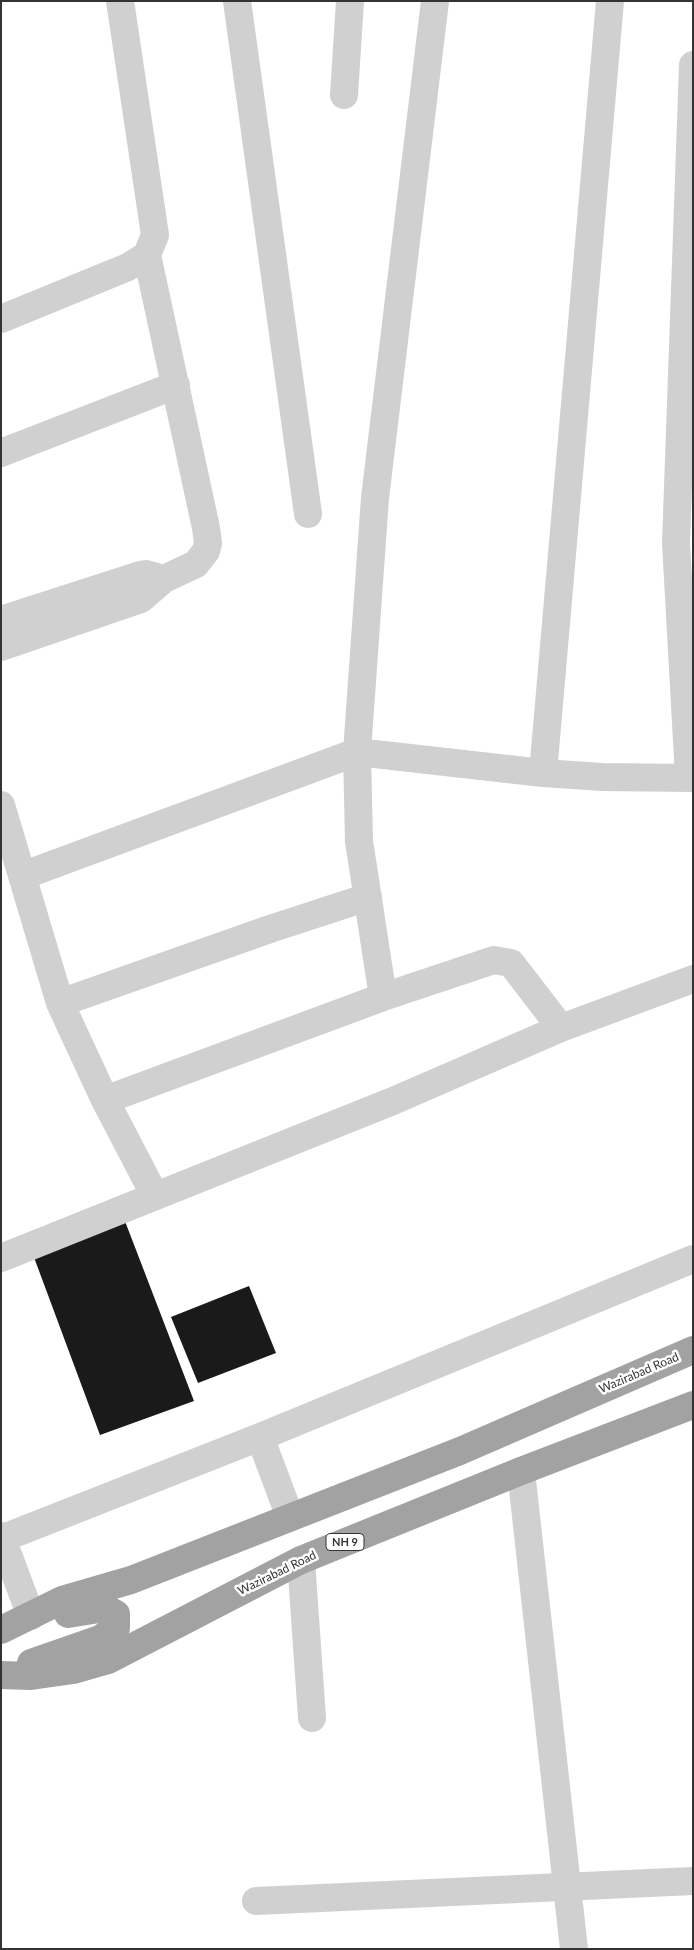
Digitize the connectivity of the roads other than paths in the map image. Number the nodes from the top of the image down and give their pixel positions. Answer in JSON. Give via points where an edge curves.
{"nodes":[{"id":1,"x":120,"y":1,"type":"edge"},
{"id":2,"x":237,"y":1,"type":"edge"},
{"id":3,"x":350,"y":1,"type":"edge"},
{"id":4,"x":435,"y":1,"type":"edge"},
{"id":5,"x":610,"y":1,"type":"edge"},
{"id":6,"x":693,"y":65,"type":"edge"},
{"id":7,"x":344,"y":95,"type":"dead end"},
{"id":8,"x":148,"y":255,"type":"junction"},
{"id":9,"x":1,"y":319,"type":"edge"},
{"id":10,"x":176,"y":385,"type":"junction"},
{"id":11,"x":1,"y":453,"type":"edge"},
{"id":12,"x":308,"y":514,"type":"dead end"},
{"id":13,"x":164,"y":579,"type":"junction"},
{"id":14,"x":1,"y":620,"type":"edge"},
{"id":15,"x":1,"y":647,"type":"edge"},
{"id":16,"x":357,"y":752,"type":"junction"},
{"id":17,"x":543,"y":773,"type":"junction"},
{"id":18,"x":691,"y":778,"type":"edge"},
{"id":19,"x":1,"y":805,"type":"edge"},
{"id":20,"x":22,"y":876,"type":"junction"},
{"id":21,"x":368,"y":897,"type":"junction"},
{"id":22,"x":693,"y":979,"type":"edge"},
{"id":23,"x":384,"y":997,"type":"junction"},
{"id":24,"x":60,"y":1003,"type":"junction"},
{"id":25,"x":562,"y":1028,"type":"junction"},
{"id":26,"x":105,"y":1100,"type":"junction"},
{"id":27,"x":155,"y":1196,"type":"junction"},
{"id":28,"x":1,"y":1258,"type":"edge"},
{"id":29,"x":693,"y":1259,"type":"edge"},
{"id":30,"x":693,"y":1350,"type":"edge"},
{"id":31,"x":693,"y":1405,"type":"edge"},
{"id":32,"x":260,"y":1437,"type":"junction"},
{"id":33,"x":521,"y":1471,"type":"junction"},
{"id":34,"x":290,"y":1517,"type":"junction"},
{"id":35,"x":2,"y":1538,"type":"edge"},
{"id":36,"x":301,"y":1560,"type":"junction"},
{"id":37,"x":30,"y":1616,"type":"junction"},
{"id":38,"x":1,"y":1631,"type":"edge"},
{"id":39,"x":1,"y":1674,"type":"edge"},
{"id":40,"x":312,"y":1718,"type":"dead end"},
{"id":41,"x":693,"y":1881,"type":"edge"},
{"id":42,"x":568,"y":1888,"type":"junction"},
{"id":43,"x":256,"y":1901,"type":"dead end"},
{"id":44,"x":574,"y":1949,"type":"edge"}],
"edges":[{"from":1,"to":8,"type":"street","via":[[155,235]]},
{"from":2,"to":12,"type":"street"},
{"from":3,"to":7,"type":"street"},
{"from":4,"to":16,"type":"street","via":[[375,498]]},
{"from":5,"to":17,"type":"street"},
{"from":6,"to":18,"type":"street","via":[[676,543]]},
{"from":8,"to":9,"type":"street","via":[[128,267]]},
{"from":8,"to":10,"type":"street"},
{"from":10,"to":11,"type":"street"},
{"from":10,"to":13,"type":"street","via":[[208,543],[203,558],[196,564]]},
{"from":13,"to":14,"type":"street","via":[[140,575]]},
{"from":13,"to":15,"type":"street","via":[[141,600]]},
{"from":16,"to":17,"type":"street"},
{"from":16,"to":20,"type":"street"},
{"from":16,"to":21,"type":"street","via":[[358,841]]},
{"from":17,"to":18,"type":"street"},
{"from":19,"to":20,"type":"street"},
{"from":20,"to":24,"type":"street"},
{"from":21,"to":23,"type":"street"},
{"from":21,"to":24,"type":"street"},
{"from":22,"to":25,"type":"street"},
{"from":23,"to":25,"type":"street","via":[[494,960],[511,963]]},
{"from":23,"to":26,"type":"street"},
{"from":24,"to":26,"type":"street"},
{"from":25,"to":27,"type":"street","via":[[393,1101]]},
{"from":26,"to":27,"type":"street"},
{"from":27,"to":28,"type":"street"},
{"from":29,"to":32,"type":"street"},
{"from":30,"to":34,"type":"highway","name":"Wazirabad Road","number":"NH 9","via":[[460,1451]]},
{"from":31,"to":33,"type":"highway","name":"Wazirabad Road","number":"NH 9"},
{"from":32,"to":34,"type":"street"},
{"from":32,"to":35,"type":"street"},
{"from":33,"to":36,"type":"highway","name":"Wazirabad Road","number":"NH 9"},
{"from":33,"to":42,"type":"street"},
{"from":34,"to":37,"type":"highway","name":"Wazirabad Road","number":"NH 9","via":[[131,1580],[62,1600]]},
{"from":35,"to":37,"type":"street"},
{"from":36,"to":39,"type":"highway","name":"Wazirabad Road","number":"NH 9","via":[[108,1660],[73,1670],[31,1676]]},
{"from":36,"to":40,"type":"street"},
{"from":37,"to":38,"type":"highway","name":"Wazirabad Road","number":"NH 9"},
{"from":38,"to":39,"type":"highway","name":"Wazirabad Road","number":"NH 9","via":[[80,1611],[105,1608],[116,1614],[116,1628],[100,1639]]},
{"from":41,"to":42,"type":"street"},
{"from":42,"to":43,"type":"street"},
{"from":42,"to":44,"type":"street"}]}
